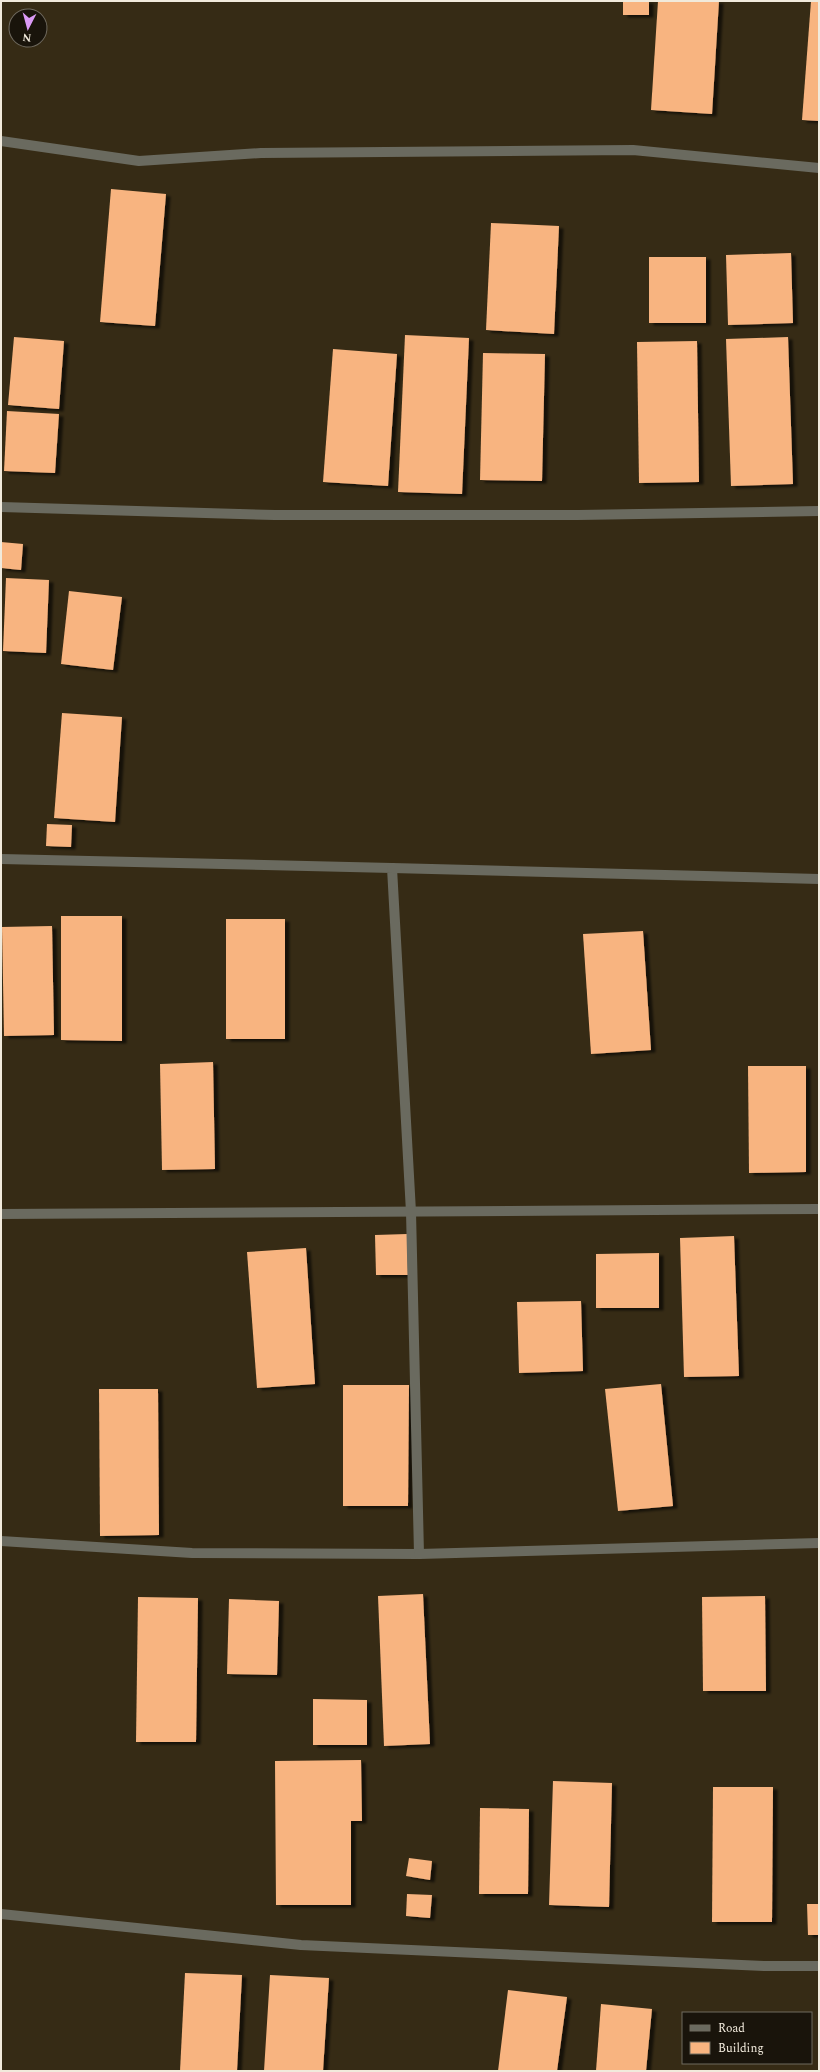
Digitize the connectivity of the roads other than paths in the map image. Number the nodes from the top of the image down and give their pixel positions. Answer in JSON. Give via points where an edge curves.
{"nodes":[{"id":1,"x":1,"y":141,"type":"edge"},
{"id":2,"x":819,"y":168,"type":"edge"},
{"id":3,"x":1,"y":507,"type":"edge"},
{"id":4,"x":819,"y":511,"type":"edge"},
{"id":5,"x":1,"y":859,"type":"edge"},
{"id":6,"x":392,"y":868,"type":"junction"},
{"id":7,"x":819,"y":879,"type":"edge"},
{"id":8,"x":819,"y":1209,"type":"edge"},
{"id":9,"x":411,"y":1212,"type":"junction"},
{"id":10,"x":1,"y":1214,"type":"edge"},
{"id":11,"x":1,"y":1541,"type":"edge"},
{"id":12,"x":819,"y":1543,"type":"edge"},
{"id":13,"x":419,"y":1554,"type":"junction"},
{"id":14,"x":1,"y":1914,"type":"edge"},
{"id":15,"x":819,"y":1966,"type":"edge"}],
"edges":[{"from":1,"to":2,"type":"street","via":[[139,161],[261,153],[633,150]]},
{"from":3,"to":4,"type":"street","via":[[275,515],[578,515]]},
{"from":5,"to":6,"type":"street"},
{"from":6,"to":7,"type":"street"},
{"from":6,"to":9,"type":"street"},
{"from":8,"to":9,"type":"street"},
{"from":9,"to":10,"type":"street"},
{"from":9,"to":13,"type":"street"},
{"from":11,"to":13,"type":"street","via":[[192,1553]]},
{"from":12,"to":13,"type":"street"},
{"from":14,"to":15,"type":"street","via":[[301,1945],[764,1966]]}]}
